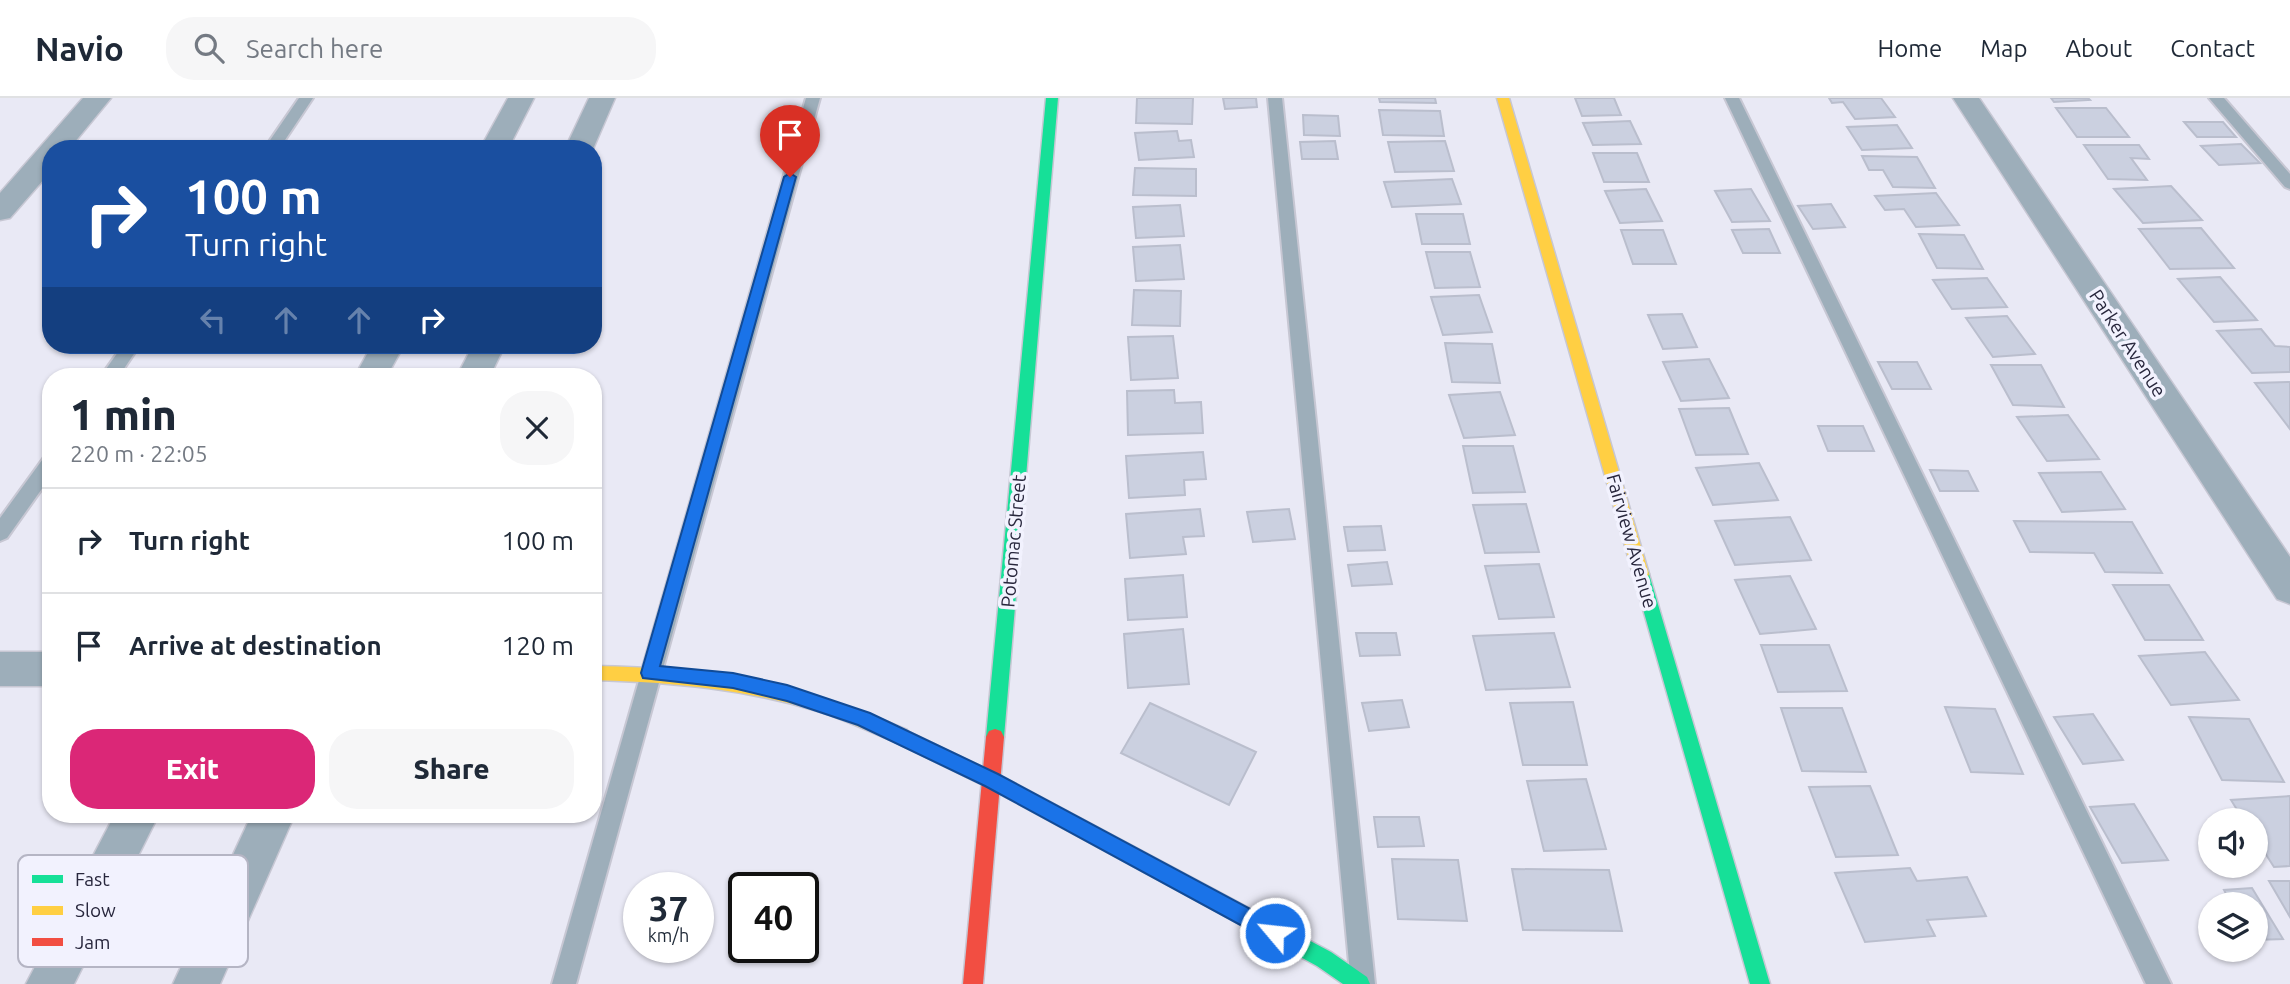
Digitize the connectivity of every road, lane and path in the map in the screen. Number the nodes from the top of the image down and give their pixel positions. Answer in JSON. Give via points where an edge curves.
{"nodes":[{"id":1,"x":98,"y":98,"type":"edge"},
{"id":2,"x":306,"y":98,"type":"edge"},
{"id":3,"x":521,"y":98,"type":"edge"},
{"id":4,"x":602,"y":98,"type":"edge"},
{"id":5,"x":813,"y":98,"type":"edge"},
{"id":6,"x":1052,"y":98,"type":"edge"},
{"id":7,"x":1275,"y":98,"type":"edge"},
{"id":8,"x":1503,"y":98,"type":"edge"},
{"id":9,"x":1732,"y":98,"type":"edge"},
{"id":10,"x":1966,"y":98,"type":"edge"},
{"id":11,"x":2216,"y":98,"type":"edge"},
{"id":12,"x":62,"y":140,"type":"edge"},
{"id":13,"x":277,"y":140,"type":"edge"},
{"id":14,"x":499,"y":140,"type":"edge"},
{"id":15,"x":583,"y":140,"type":"edge"},
{"id":16,"x":42,"y":163,"type":"edge"},
{"id":17,"x":2290,"y":184,"type":"edge"},
{"id":18,"x":0,"y":211,"type":"edge"},
{"id":19,"x":42,"y":474,"type":"edge"},
{"id":20,"x":0,"y":533,"type":"edge"},
{"id":21,"x":2290,"y":588,"type":"edge"},
{"id":22,"x":0,"y":669,"type":"edge"},
{"id":23,"x":42,"y":669,"type":"edge"},
{"id":24,"x":602,"y":673,"type":"edge"},
{"id":25,"x":649,"y":673,"type":"junction"},
{"id":26,"x":992,"y":780,"type":"junction"},
{"id":27,"x":133,"y":823,"type":"edge"},
{"id":28,"x":270,"y":823,"type":"edge"},
{"id":29,"x":117,"y":855,"type":"edge"},
{"id":30,"x":248,"y":871,"type":"edge"},
{"id":31,"x":58,"y":967,"type":"edge"},
{"id":32,"x":204,"y":967,"type":"edge"},
{"id":33,"x":49,"y":984,"type":"edge"},
{"id":34,"x":196,"y":984,"type":"edge"},
{"id":35,"x":564,"y":984,"type":"edge"},
{"id":36,"x":973,"y":984,"type":"edge"},
{"id":37,"x":1361,"y":984,"type":"edge"},
{"id":38,"x":1760,"y":984,"type":"edge"},
{"id":39,"x":2160,"y":984,"type":"edge"}],
"edges":[{"from":1,"to":12,"type":"street"},
{"from":2,"to":13,"type":"lane"},
{"from":3,"to":14,"type":"street"},
{"from":4,"to":15,"type":"street"},
{"from":5,"to":25,"type":"lane"},
{"from":6,"to":26,"type":"street","name":"Potomac Street"},
{"from":7,"to":37,"type":"lane"},
{"from":8,"to":38,"type":"street","name":"Fairview Avenue"},
{"from":9,"to":39,"type":"lane"},
{"from":10,"to":21,"type":"street","name":"Parker Avenue"},
{"from":11,"to":17,"type":"lane"},
{"from":16,"to":18,"type":"street"},
{"from":19,"to":20,"type":"lane"},
{"from":22,"to":23,"type":"street"},
{"from":24,"to":25,"type":"street"},
{"from":25,"to":26,"type":"street","via":[[733,681],[787,693],[863,719]]},
{"from":25,"to":35,"type":"lane"},
{"from":26,"to":36,"type":"street","name":"Potomac Street"},
{"from":26,"to":37,"type":"street","via":[[1324,959]]},
{"from":27,"to":29,"type":"street"},
{"from":28,"to":30,"type":"street"},
{"from":31,"to":33,"type":"street"},
{"from":32,"to":34,"type":"street"}]}
